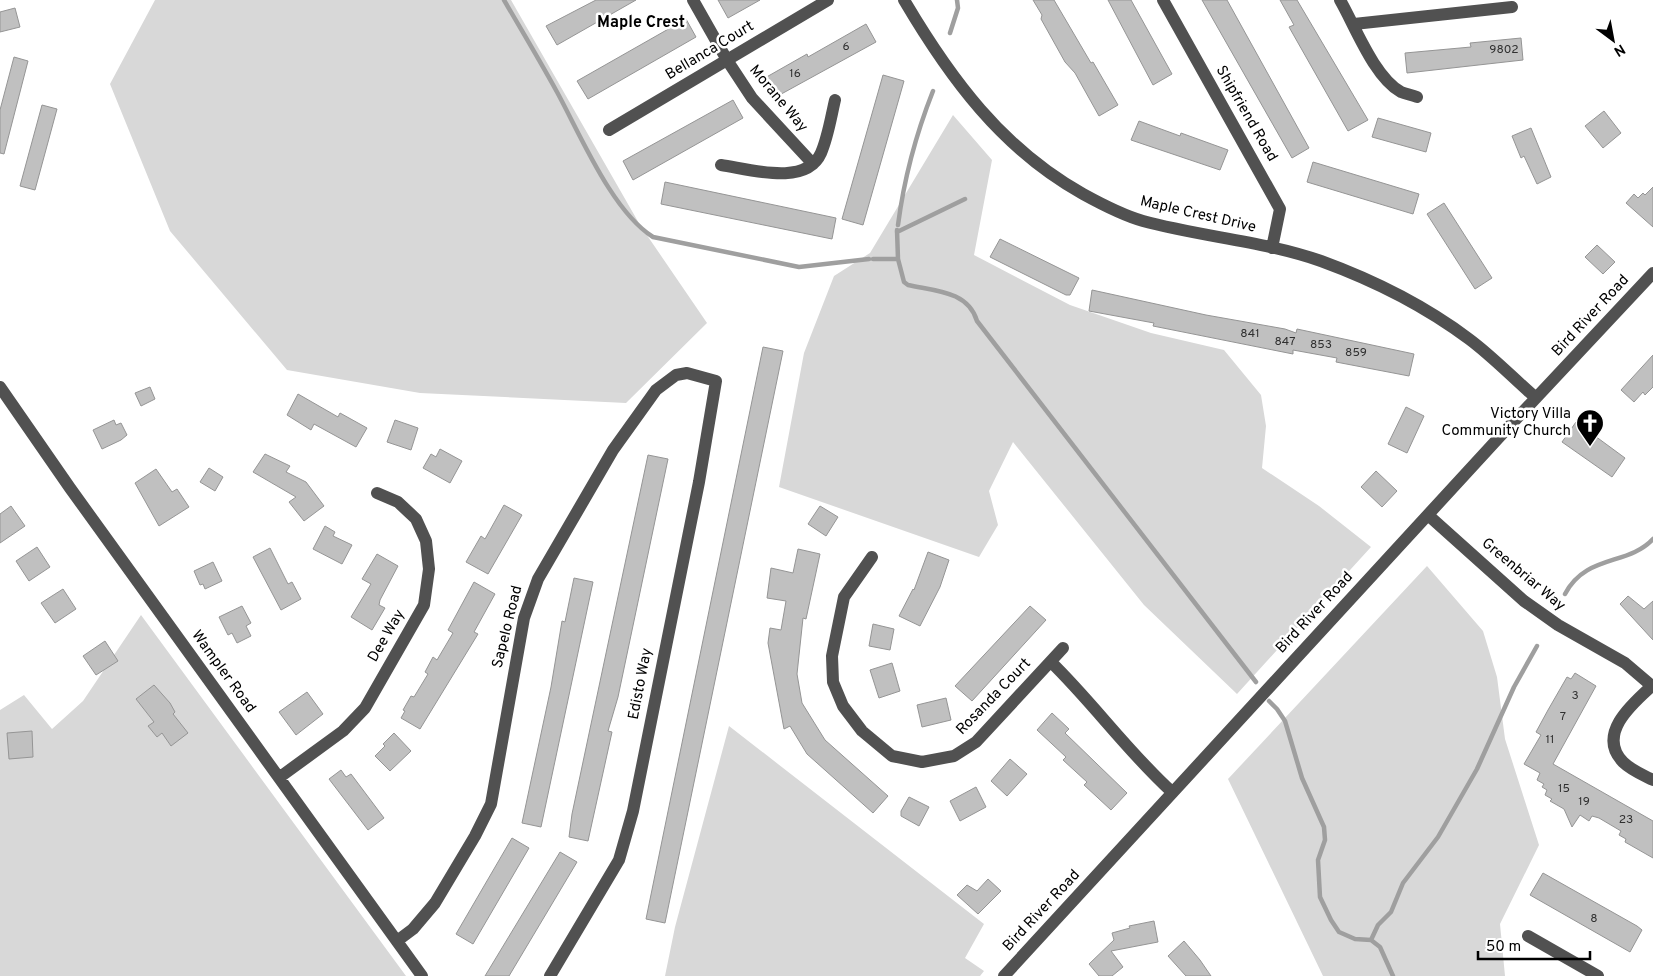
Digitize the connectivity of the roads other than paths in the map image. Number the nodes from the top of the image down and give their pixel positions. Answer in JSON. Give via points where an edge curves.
{"nodes":[{"id":1,"x":693,"y":0,"type":"edge"},
{"id":2,"x":828,"y":0,"type":"edge"},
{"id":3,"x":904,"y":0,"type":"edge"},
{"id":4,"x":1163,"y":0,"type":"edge"},
{"id":5,"x":1340,"y":0,"type":"edge"},
{"id":6,"x":1512,"y":7,"type":"dead end"},
{"id":7,"x":1354,"y":24,"type":"junction"},
{"id":8,"x":727,"y":60,"type":"junction"},
{"id":9,"x":1416,"y":97,"type":"dead end"},
{"id":10,"x":835,"y":100,"type":"dead end"},
{"id":11,"x":609,"y":130,"type":"dead end"},
{"id":12,"x":813,"y":164,"type":"junction"},
{"id":13,"x":721,"y":165,"type":"dead end"},
{"id":14,"x":1272,"y":248,"type":"junction"},
{"id":15,"x":1653,"y":273,"type":"edge"},
{"id":16,"x":716,"y":381,"type":"joint"},
{"id":17,"x":0,"y":387,"type":"edge"},
{"id":18,"x":1536,"y":398,"type":"junction"},
{"id":19,"x":377,"y":493,"type":"dead end"},
{"id":20,"x":1428,"y":514,"type":"junction"},
{"id":21,"x":872,"y":557,"type":"dead end"},
{"id":22,"x":1063,"y":648,"type":"dead end"},
{"id":23,"x":1051,"y":662,"type":"junction"},
{"id":24,"x":1653,"y":686,"type":"edge"},
{"id":25,"x":280,"y":777,"type":"junction"},
{"id":26,"x":1653,"y":780,"type":"edge"},
{"id":27,"x":1172,"y":792,"type":"junction"},
{"id":28,"x":1528,"y":936,"type":"dead end"},
{"id":29,"x":397,"y":941,"type":"junction"},
{"id":30,"x":422,"y":976,"type":"edge"},
{"id":31,"x":550,"y":976,"type":"edge"},
{"id":32,"x":1004,"y":976,"type":"edge"},
{"id":33,"x":1598,"y":976,"type":"edge"}],
"edges":[{"from":1,"to":8,"type":"street","name":"Morane Way"},
{"from":2,"to":8,"type":"street","name":"Bellanca Court"},
{"from":3,"to":14,"type":"street","name":"Maple Crest Drive","via":[[932,47],[976,106],[1030,159],[1066,184],[1140,220]]},
{"from":4,"to":14,"type":"street","name":"Shipfriend Road","via":[[1280,209]]},
{"from":5,"to":7,"type":"street"},
{"from":6,"to":7,"type":"street"},
{"from":7,"to":9,"type":"street","via":[[1383,74],[1401,92]]},
{"from":8,"to":11,"type":"street","name":"Bellanca Court"},
{"from":8,"to":12,"type":"street","name":"Morane Way","via":[[752,98]]},
{"from":10,"to":12,"type":"street","name":"Morane Way","via":[[821,152]]},
{"from":12,"to":13,"type":"street","via":[[788,174]]},
{"from":14,"to":18,"type":"street","name":"Maple Crest Drive","via":[[1320,261],[1370,281],[1432,314],[1470,340]]},
{"from":15,"to":18,"type":"street","name":"Bird River Road"},
{"from":16,"to":29,"type":"street","name":"Sapelo Road","via":[[687,373],[676,375],[656,390],[612,450],[538,579],[524,618],[491,804],[436,903],[413,929]]},
{"from":16,"to":31,"type":"street","name":"Edisto Way","via":[[699,482],[624,845],[616,866]]},
{"from":17,"to":25,"type":"street","name":"Wampler Road"},
{"from":18,"to":20,"type":"street","name":"Bird River Road"},
{"from":19,"to":25,"type":"street","name":"Dee Way","via":[[398,502],[416,519],[426,541],[429,569],[424,604],[365,708],[343,731]]},
{"from":20,"to":24,"type":"street","name":"Greenbriar Way","via":[[1524,601],[1625,664]]},
{"from":20,"to":27,"type":"street","name":"Bird River Road"},
{"from":21,"to":23,"type":"street","name":"Rosanda Court","via":[[844,597],[832,656],[833,682],[843,706],[862,731],[892,756],[922,762],[954,756],[976,742]]},
{"from":22,"to":23,"type":"street","name":"Rosanda Court"},
{"from":23,"to":27,"type":"street","name":"Rosanda Court","via":[[1140,763]]},
{"from":24,"to":26,"type":"street","name":"Greenbriar Way","via":[[1632,703],[1616,726],[1614,738],[1622,761]]},
{"from":25,"to":29,"type":"street","name":"Wampler Road"},
{"from":27,"to":32,"type":"street","name":"Bird River Road"},
{"from":28,"to":33,"type":"street"},
{"from":29,"to":30,"type":"street","name":"Wampler Road"}]}
